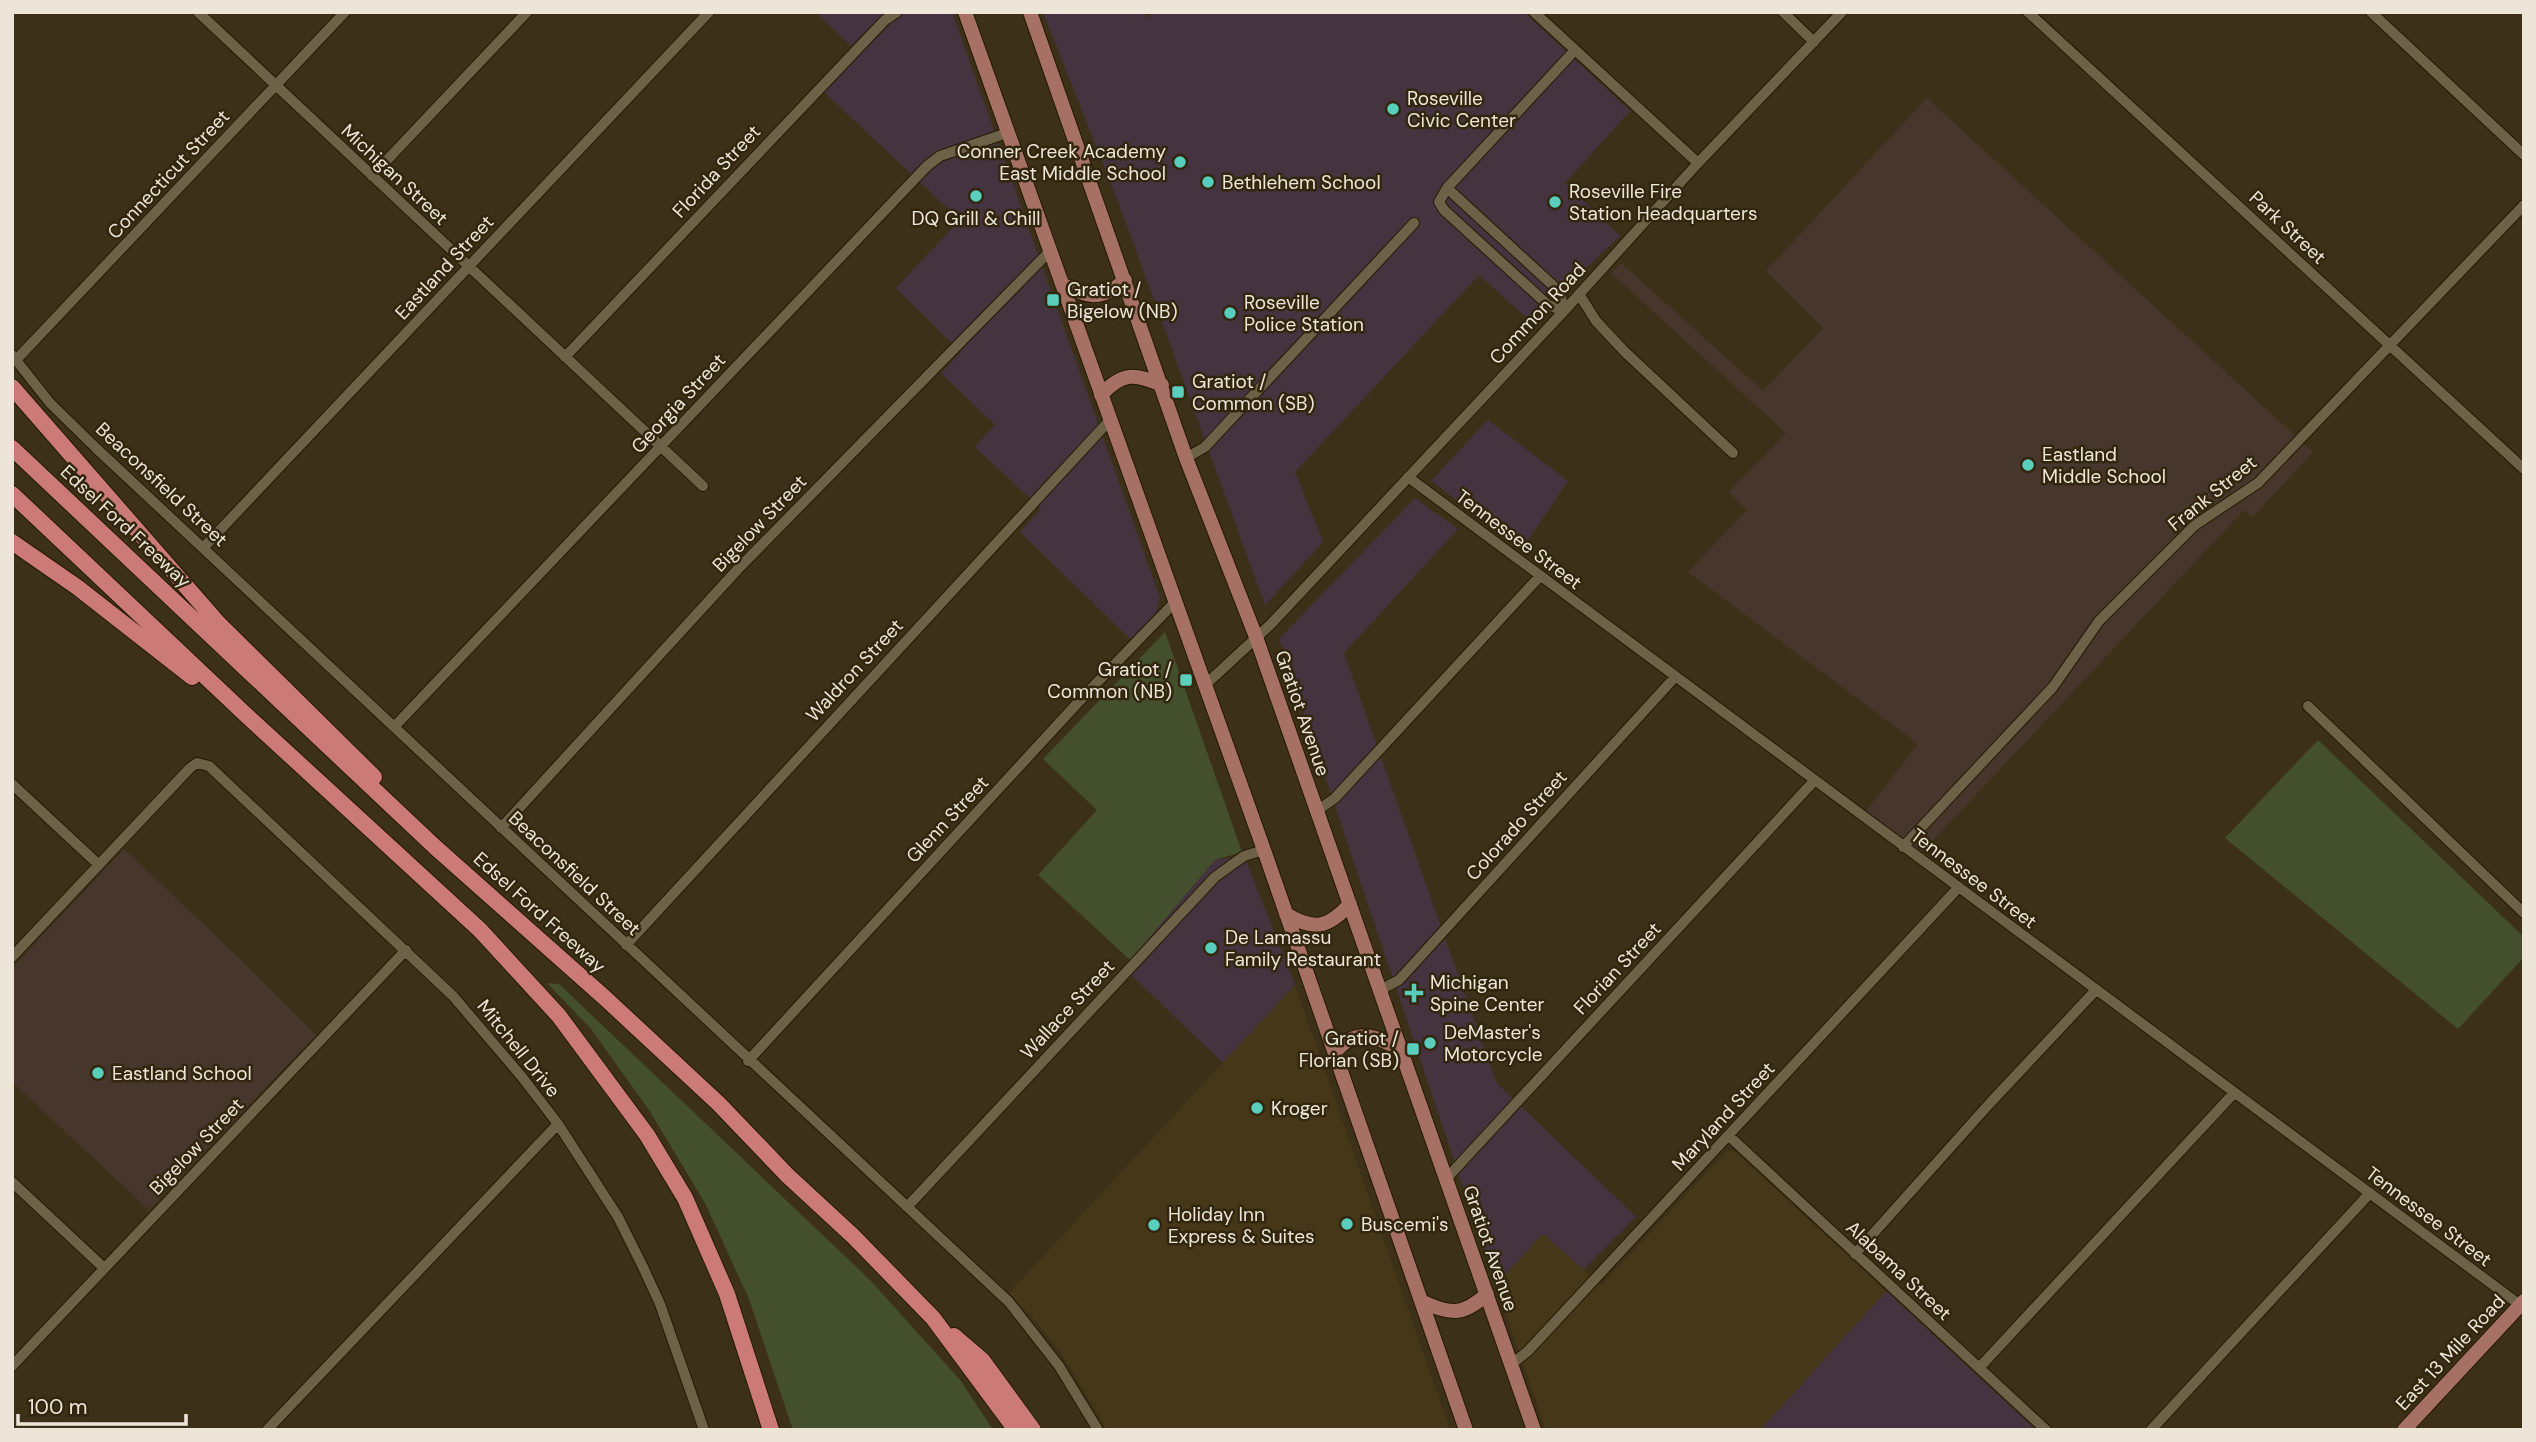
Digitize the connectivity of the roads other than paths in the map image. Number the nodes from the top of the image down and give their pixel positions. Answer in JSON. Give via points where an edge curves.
{"nodes":[{"id":1,"x":198,"y":12,"type":"edge"},
{"id":2,"x":345,"y":12,"type":"edge"},
{"id":3,"x":527,"y":12,"type":"edge"},
{"id":4,"x":709,"y":12,"type":"edge"},
{"id":5,"x":897,"y":12,"type":"edge"},
{"id":6,"x":965,"y":12,"type":"edge"},
{"id":7,"x":1030,"y":12,"type":"edge"},
{"id":8,"x":1534,"y":12,"type":"edge"},
{"id":9,"x":1783,"y":12,"type":"edge"},
{"id":10,"x":1842,"y":12,"type":"edge"},
{"id":11,"x":2028,"y":12,"type":"edge"},
{"id":12,"x":2371,"y":12,"type":"edge"},
{"id":13,"x":1815,"y":41,"type":"junction"},
{"id":14,"x":1575,"y":50,"type":"junction"},
{"id":15,"x":276,"y":85,"type":"junction"},
{"id":16,"x":1007,"y":133,"type":"junction"},
{"id":17,"x":2524,"y":155,"type":"edge"},
{"id":18,"x":1698,"y":163,"type":"junction"},
{"id":19,"x":372,"y":176,"type":"junction"},
{"id":20,"x":1447,"y":188,"type":"junction"},
{"id":21,"x":2524,"y":205,"type":"edge"},
{"id":22,"x":1413,"y":223,"type":"dead end"},
{"id":23,"x":1050,"y":251,"type":"junction"},
{"id":24,"x":468,"y":267,"type":"junction"},
{"id":25,"x":1125,"y":280,"type":"junction"},
{"id":26,"x":1062,"y":284,"type":"junction"},
{"id":27,"x":1579,"y":294,"type":"junction"},
{"id":28,"x":1564,"y":311,"type":"junction"},
{"id":29,"x":2389,"y":345,"type":"junction"},
{"id":30,"x":14,"y":357,"type":"edge"},
{"id":31,"x":565,"y":357,"type":"junction"},
{"id":32,"x":1162,"y":385,"type":"junction"},
{"id":33,"x":12,"y":387,"type":"edge"},
{"id":34,"x":1101,"y":395,"type":"junction"},
{"id":35,"x":1109,"y":421,"type":"junction"},
{"id":36,"x":660,"y":447,"type":"junction"},
{"id":37,"x":12,"y":448,"type":"edge"},
{"id":38,"x":1733,"y":453,"type":"dead end"},
{"id":39,"x":1186,"y":458,"type":"junction"},
{"id":40,"x":2524,"y":469,"type":"edge"},
{"id":41,"x":1408,"y":477,"type":"junction"},
{"id":42,"x":702,"y":486,"type":"dead end"},
{"id":43,"x":12,"y":494,"type":"edge"},
{"id":44,"x":12,"y":542,"type":"edge"},
{"id":45,"x":204,"y":547,"type":"junction"},
{"id":46,"x":1541,"y":576,"type":"junction"},
{"id":47,"x":1174,"y":603,"type":"junction"},
{"id":48,"x":1256,"y":637,"type":"junction"},
{"id":49,"x":1675,"y":677,"type":"junction"},
{"id":50,"x":1204,"y":687,"type":"junction"},
{"id":51,"x":2308,"y":706,"type":"dead end"},
{"id":52,"x":245,"y":714,"type":"junction"},
{"id":53,"x":394,"y":727,"type":"junction"},
{"id":54,"x":1814,"y":781,"type":"junction"},
{"id":55,"x":12,"y":784,"type":"edge"},
{"id":56,"x":1317,"y":811,"type":"junction"},
{"id":57,"x":501,"y":828,"type":"junction"},
{"id":58,"x":435,"y":847,"type":"junction"},
{"id":59,"x":1903,"y":847,"type":"junction"},
{"id":60,"x":1264,"y":850,"type":"junction"},
{"id":61,"x":99,"y":865,"type":"junction"},
{"id":62,"x":1958,"y":888,"type":"junction"},
{"id":63,"x":1350,"y":904,"type":"junction"},
{"id":64,"x":2524,"y":913,"type":"edge"},
{"id":65,"x":1286,"y":914,"type":"junction"},
{"id":66,"x":626,"y":945,"type":"junction"},
{"id":67,"x":406,"y":950,"type":"junction"},
{"id":68,"x":12,"y":957,"type":"edge"},
{"id":69,"x":1380,"y":990,"type":"junction"},
{"id":70,"x":2095,"y":991,"type":"junction"},
{"id":71,"x":1400,"y":1049,"type":"junction"},
{"id":72,"x":1335,"y":1052,"type":"junction"},
{"id":73,"x":748,"y":1060,"type":"junction"},
{"id":74,"x":2234,"y":1093,"type":"junction"},
{"id":75,"x":558,"y":1124,"type":"junction"},
{"id":76,"x":1729,"y":1136,"type":"junction"},
{"id":77,"x":1446,"y":1179,"type":"junction"},
{"id":78,"x":12,"y":1182,"type":"edge"},
{"id":79,"x":2370,"y":1193,"type":"junction"},
{"id":80,"x":907,"y":1207,"type":"junction"},
{"id":81,"x":1855,"y":1254,"type":"junction"},
{"id":82,"x":104,"y":1268,"type":"junction"},
{"id":83,"x":1487,"y":1294,"type":"junction"},
{"id":84,"x":1421,"y":1301,"type":"junction"},
{"id":85,"x":2522,"y":1303,"type":"edge"},
{"id":86,"x":933,"y":1318,"type":"junction"},
{"id":87,"x":1511,"y":1364,"type":"junction"},
{"id":88,"x":12,"y":1366,"type":"edge"},
{"id":89,"x":1979,"y":1368,"type":"junction"},
{"id":90,"x":702,"y":1428,"type":"edge"},
{"id":91,"x":267,"y":1430,"type":"edge"},
{"id":92,"x":771,"y":1430,"type":"edge"},
{"id":93,"x":1016,"y":1430,"type":"edge"},
{"id":94,"x":1033,"y":1430,"type":"edge"},
{"id":95,"x":1098,"y":1430,"type":"edge"},
{"id":96,"x":1466,"y":1430,"type":"edge"},
{"id":97,"x":1534,"y":1430,"type":"edge"},
{"id":98,"x":2046,"y":1430,"type":"edge"},
{"id":99,"x":2151,"y":1430,"type":"edge"},
{"id":100,"x":2404,"y":1430,"type":"edge"}],
"edges":[{"from":1,"to":15,"type":"street","name":"Michigan Street"},
{"from":2,"to":15,"type":"street","name":"Connecticut Street"},
{"from":3,"to":19,"type":"street"},
{"from":4,"to":24,"type":"street","name":"Eastland Street"},
{"from":5,"to":31,"type":"street","name":"Florida Street","via":[[817,89]]},
{"from":6,"to":16,"type":"main road"},
{"from":7,"to":25,"type":"main road","name":"Gratiot Avenue"},
{"from":8,"to":14,"type":"street"},
{"from":9,"to":13,"type":"street"},
{"from":10,"to":13,"type":"street","name":"Common Road"},
{"from":11,"to":29,"type":"street","name":"Park Street"},
{"from":12,"to":17,"type":"street"},
{"from":13,"to":18,"type":"street","name":"Common Road"},
{"from":14,"to":18,"type":"street"},
{"from":14,"to":20,"type":"street"},
{"from":15,"to":19,"type":"street","name":"Michigan Street"},
{"from":15,"to":30,"type":"street","name":"Connecticut Street"},
{"from":16,"to":23,"type":"main road"},
{"from":16,"to":36,"type":"street","name":"Georgia Street","via":[[940,156],[927,166]]},
{"from":18,"to":27,"type":"street","name":"Common Road"},
{"from":19,"to":24,"type":"street","name":"Michigan Street"},
{"from":20,"to":28,"type":"street","via":[[1560,292]]},
{"from":20,"to":28,"type":"street","via":[[1439,202],[1444,210],[1548,305]]},
{"from":21,"to":29,"type":"street","name":"Frank Street"},
{"from":22,"to":39,"type":"street","via":[[1205,447]]},
{"from":23,"to":26,"type":"main road"},
{"from":23,"to":57,"type":"street","name":"Bigelow Street","via":[[738,569]]},
{"from":24,"to":31,"type":"street","name":"Michigan Street"},
{"from":24,"to":45,"type":"street","name":"Eastland Street"},
{"from":25,"to":26,"type":"main road","via":[[1098,296]]},
{"from":25,"to":32,"type":"main road","name":"Gratiot Avenue"},
{"from":26,"to":34,"type":"main road"},
{"from":27,"to":28,"type":"street","name":"Common Road"},
{"from":27,"to":38,"type":"street","via":[[1625,352]]},
{"from":28,"to":41,"type":"street","name":"Common Road"},
{"from":29,"to":40,"type":"street","name":"Park Street"},
{"from":29,"to":59,"type":"street","name":"Frank Street","via":[[2258,483],[2195,525],[2099,621],[2053,687]]},
{"from":30,"to":45,"type":"street","name":"Beaconsfield Street","via":[[50,403]]},
{"from":31,"to":36,"type":"street","name":"Michigan Street"},
{"from":32,"to":34,"type":"main road","via":[[1126,377]]},
{"from":32,"to":39,"type":"main road","name":"Gratiot Avenue"},
{"from":33,"to":58,"type":"highway","via":[[218,623],[359,760]]},
{"from":34,"to":35,"type":"main road"},
{"from":35,"to":47,"type":"main road"},
{"from":35,"to":66,"type":"street","name":"Waldron Street"},
{"from":36,"to":42,"type":"street","name":"Michigan Street"},
{"from":36,"to":53,"type":"street","name":"Georgia Street"},
{"from":37,"to":58,"type":"highway","name":"Edsel Ford Freeway"},
{"from":39,"to":48,"type":"main road","name":"Gratiot Avenue"},
{"from":41,"to":46,"type":"street","name":"Tennessee Street"},
{"from":41,"to":48,"type":"street","name":"Common Road"},
{"from":43,"to":52,"type":"highway"},
{"from":44,"to":52,"type":"highway"},
{"from":45,"to":53,"type":"street","name":"Beaconsfield Street"},
{"from":46,"to":49,"type":"street","name":"Tennessee Street"},
{"from":46,"to":56,"type":"street","via":[[1335,798]]},
{"from":47,"to":50,"type":"main road"},
{"from":47,"to":73,"type":"street","name":"Glenn Street"},
{"from":48,"to":50,"type":"street","name":"Common Road"},
{"from":48,"to":56,"type":"main road","name":"Gratiot Avenue"},
{"from":49,"to":54,"type":"street","name":"Tennessee Street"},
{"from":49,"to":69,"type":"street","name":"Colorado Street","via":[[1398,980]]},
{"from":50,"to":60,"type":"main road"},
{"from":51,"to":64,"type":"street"},
{"from":52,"to":92,"type":"highway","via":[[480,930],[559,1017],[607,1079],[685,1198],[727,1294]]},
{"from":53,"to":57,"type":"street","name":"Beaconsfield Street"},
{"from":54,"to":59,"type":"street","name":"Tennessee Street"},
{"from":54,"to":77,"type":"street","name":"Florian Street"},
{"from":55,"to":61,"type":"street"},
{"from":56,"to":63,"type":"main road","name":"Gratiot Avenue"},
{"from":57,"to":66,"type":"street","name":"Beaconsfield Street"},
{"from":58,"to":86,"type":"highway","name":"Edsel Ford Freeway","via":[[719,1104]]},
{"from":59,"to":62,"type":"street","name":"Tennessee Street"},
{"from":60,"to":65,"type":"main road"},
{"from":60,"to":80,"type":"street","name":"Wallace Street","via":[[1244,856],[1215,877]]},
{"from":61,"to":67,"type":"street","name":"Mitchell Drive","via":[[190,768],[202,763]]},
{"from":61,"to":68,"type":"street"},
{"from":62,"to":70,"type":"street","name":"Tennessee Street"},
{"from":62,"to":76,"type":"street","name":"Maryland Street"},
{"from":63,"to":65,"type":"main road","via":[[1321,925]]},
{"from":63,"to":69,"type":"main road","name":"Gratiot Avenue"},
{"from":65,"to":72,"type":"main road"},
{"from":66,"to":73,"type":"street","name":"Beaconsfield Street"},
{"from":67,"to":75,"type":"street","name":"Mitchell Drive","via":[[486,1033]]},
{"from":67,"to":82,"type":"street","name":"Bigelow Street"},
{"from":69,"to":71,"type":"main road","name":"Gratiot Avenue"},
{"from":70,"to":74,"type":"street","name":"Tennessee Street"},
{"from":70,"to":81,"type":"street"},
{"from":71,"to":72,"type":"main road","via":[[1362,1035]]},
{"from":71,"to":77,"type":"main road","name":"Gratiot Avenue"},
{"from":72,"to":84,"type":"main road"},
{"from":73,"to":80,"type":"street","name":"Beaconsfield Street"},
{"from":74,"to":79,"type":"street","name":"Tennessee Street"},
{"from":74,"to":89,"type":"street"},
{"from":75,"to":90,"type":"street","name":"Mitchell Drive","via":[[618,1217],[643,1267]]},
{"from":75,"to":91,"type":"street"},
{"from":76,"to":81,"type":"street","name":"Alabama Street"},
{"from":76,"to":87,"type":"street","name":"Maryland Street"},
{"from":77,"to":83,"type":"main road","name":"Gratiot Avenue"},
{"from":78,"to":82,"type":"street"},
{"from":79,"to":85,"type":"street","name":"Tennessee Street"},
{"from":79,"to":99,"type":"street"},
{"from":80,"to":95,"type":"street","name":"Beaconsfield Street","via":[[1009,1302],[1059,1366]]},
{"from":81,"to":89,"type":"street","name":"Alabama Street"},
{"from":82,"to":88,"type":"street","name":"Bigelow Street"},
{"from":83,"to":84,"type":"main road","via":[[1458,1312]]},
{"from":83,"to":87,"type":"main road","name":"Gratiot Avenue"},
{"from":84,"to":96,"type":"main road"},
{"from":85,"to":100,"type":"main road","name":"East 13 Mile Road"},
{"from":86,"to":93,"type":"highway","name":"Edsel Ford Freeway"},
{"from":86,"to":94,"type":"highway","via":[[982,1360]]},
{"from":87,"to":97,"type":"main road","name":"Gratiot Avenue"},
{"from":89,"to":98,"type":"street","name":"Alabama Street"}]}
